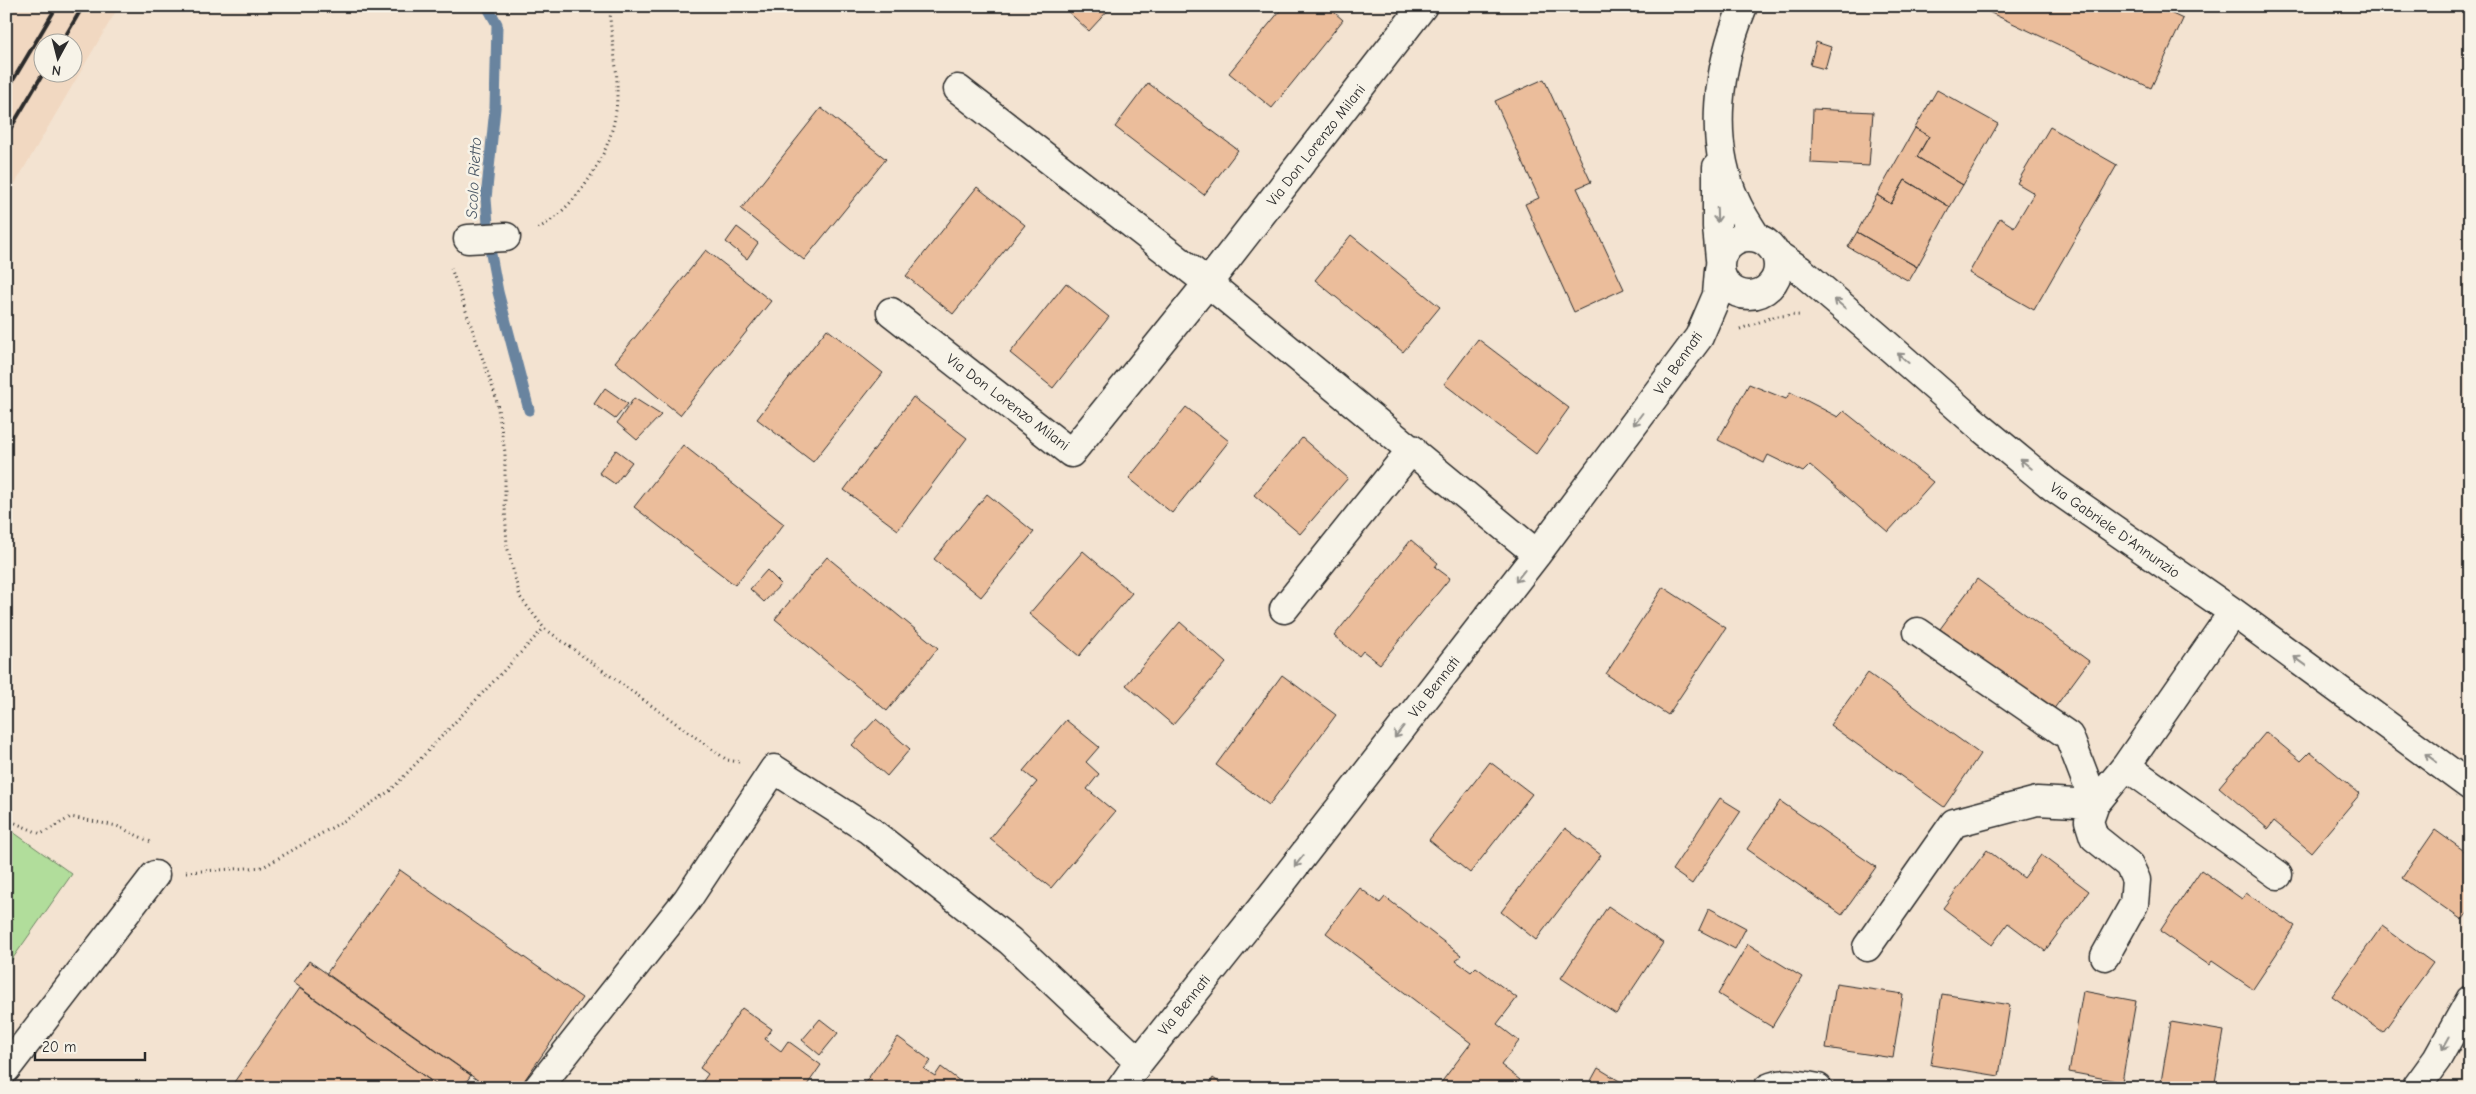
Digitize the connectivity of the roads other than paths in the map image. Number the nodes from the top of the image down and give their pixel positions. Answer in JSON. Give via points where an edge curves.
{"nodes":[{"id":1,"x":1423,"y":6,"type":"edge"},
{"id":2,"x":1743,"y":6,"type":"edge"},
{"id":3,"x":958,"y":89,"type":"dead end"},
{"id":4,"x":1720,"y":149,"type":"junction"},
{"id":5,"x":506,"y":237,"type":"road end"},
{"id":6,"x":468,"y":239,"type":"road end"},
{"id":7,"x":1767,"y":246,"type":"junction"},
{"id":8,"x":1720,"y":265,"type":"junction"},
{"id":9,"x":1208,"y":283,"type":"junction"},
{"id":10,"x":891,"y":312,"type":"dead end"},
{"id":11,"x":1412,"y":449,"type":"junction"},
{"id":12,"x":1537,"y":554,"type":"junction"},
{"id":13,"x":1284,"y":609,"type":"dead end"},
{"id":14,"x":2233,"y":612,"type":"junction"},
{"id":15,"x":1918,"y":632,"type":"dead end"},
{"id":16,"x":2126,"y":766,"type":"junction"},
{"id":17,"x":2470,"y":786,"type":"edge"},
{"id":18,"x":2095,"y":804,"type":"junction"},
{"id":19,"x":155,"y":875,"type":"road end"},
{"id":20,"x":2278,"y":875,"type":"dead end"},
{"id":21,"x":1867,"y":947,"type":"dead end"},
{"id":22,"x":2105,"y":956,"type":"dead end"},
{"id":23,"x":2470,"y":1000,"type":"edge"},
{"id":24,"x":1139,"y":1062,"type":"junction"},
{"id":25,"x":6,"y":1069,"type":"edge"},
{"id":26,"x":538,"y":1088,"type":"edge"},
{"id":27,"x":1121,"y":1088,"type":"edge"},
{"id":28,"x":1768,"y":1088,"type":"edge"},
{"id":29,"x":1818,"y":1088,"type":"edge"},
{"id":30,"x":2416,"y":1088,"type":"edge"}],
"edges":[{"from":1,"to":9,"type":"street","name":"Via Don Lorenzo Milani"},
{"from":2,"to":4,"type":"street","name":"Via Bennati","via":[[1730,39],[1722,73]]},
{"from":3,"to":9,"type":"street"},
{"from":4,"to":7,"type":"street","name":"Via Bennati","via":[[1736,202]]},
{"from":4,"to":8,"type":"street","name":"Via Bennati","one_way":true,"via":[[1716,177]]},
{"from":5,"to":6,"type":"street"},
{"from":7,"to":8,"type":"street","via":[[1745,237],[1734,241],[1725,248]]},
{"from":7,"to":8,"type":"street","via":[[1779,266],[1777,278],[1767,290],[1753,296],[1738,294],[1726,284]]},
{"from":14,"to":7,"type":"street","name":"Via Gabriele D'Annunzio","one_way":true,"via":[[2053,487],[1800,270]]},
{"from":8,"to":12,"type":"street","name":"Via Bennati","one_way":true,"via":[[1717,295],[1699,337]]},
{"from":9,"to":10,"type":"street","name":"Via Don Lorenzo Milani","via":[[1071,452]]},
{"from":9,"to":11,"type":"street"},
{"from":11,"to":12,"type":"street"},
{"from":11,"to":13,"type":"street"},
{"from":12,"to":24,"type":"street","name":"Via Bennati","one_way":true},
{"from":14,"to":16,"type":"street"},
{"from":17,"to":14,"type":"street","name":"Via Gabriele D'Annunzio","one_way":true},
{"from":15,"to":18,"type":"street","via":[[2069,736]]},
{"from":16,"to":18,"type":"street"},
{"from":16,"to":20,"type":"street"},
{"from":18,"to":21,"type":"street","via":[[2037,801],[1954,823]]},
{"from":18,"to":22,"type":"street","via":[[2089,821],[2094,837],[2129,865],[2136,880],[2134,904]]},
{"from":19,"to":25,"type":"street"},
{"from":23,"to":30,"type":"street","one_way":true,"via":[[2437,1059]]},
{"from":24,"to":26,"type":"street","via":[[1010,940],[869,830],[774,769],[687,900]]},
{"from":24,"to":27,"type":"street","name":"Via Bennati"},
{"from":28,"to":29,"type":"street","via":[[1799,1084]]}]}
